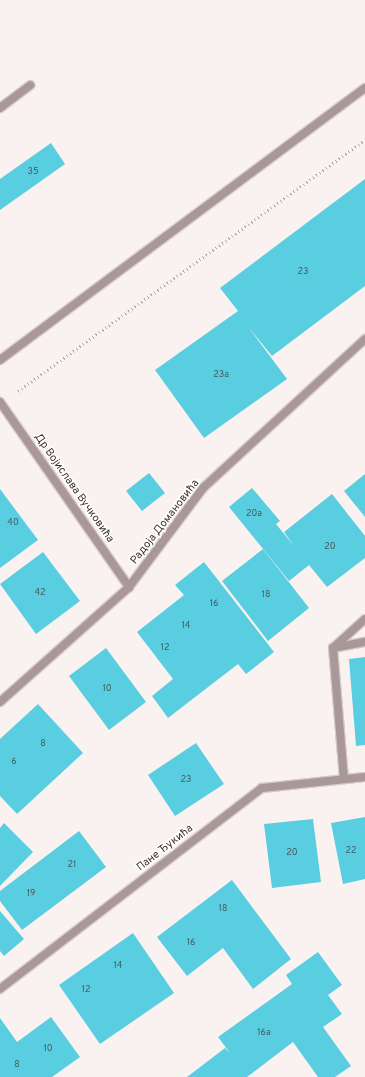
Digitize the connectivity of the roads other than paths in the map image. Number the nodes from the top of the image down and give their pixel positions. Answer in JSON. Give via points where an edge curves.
{"nodes":[{"id":1,"x":30,"y":85,"type":"dead end"},
{"id":2,"x":365,"y":88,"type":"edge"},
{"id":3,"x":0,"y":108,"type":"edge"},
{"id":4,"x":365,"y":339,"type":"edge"},
{"id":5,"x":0,"y":360,"type":"edge"},
{"id":6,"x":1,"y":403,"type":"edge"},
{"id":7,"x":128,"y":587,"type":"junction"},
{"id":8,"x":365,"y":619,"type":"edge"},
{"id":9,"x":365,"y":642,"type":"edge"},
{"id":10,"x":333,"y":648,"type":"junction"},
{"id":11,"x":0,"y":702,"type":"edge"},
{"id":12,"x":365,"y":777,"type":"edge"},
{"id":13,"x":344,"y":779,"type":"junction"},
{"id":14,"x":0,"y":989,"type":"edge"}],
"edges":[{"from":1,"to":3,"type":"street"},
{"from":2,"to":5,"type":"street"},
{"from":4,"to":7,"type":"street","name":"Радоја Домановића","via":[[203,488]]},
{"from":6,"to":7,"type":"street","name":"Др Војислава Вучковића"},
{"from":7,"to":11,"type":"street","name":"Радоја Домановића"},
{"from":8,"to":10,"type":"street"},
{"from":9,"to":10,"type":"street"},
{"from":10,"to":13,"type":"street"},
{"from":12,"to":13,"type":"street","name":"Пане Ђукића"},
{"from":13,"to":14,"type":"street","name":"Пане Ђукића","via":[[262,788]]}]}
